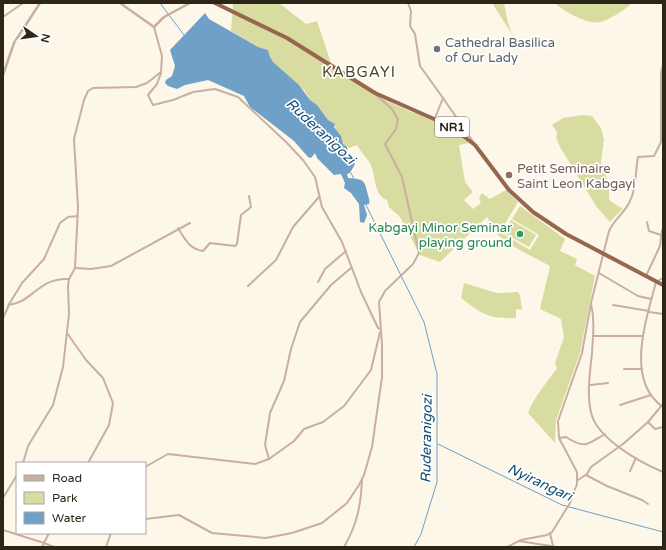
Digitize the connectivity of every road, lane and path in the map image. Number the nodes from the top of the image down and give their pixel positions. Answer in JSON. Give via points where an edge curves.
{"nodes":[{"id":1,"x":23,"y":3,"type":"edge"},
{"id":2,"x":40,"y":3,"type":"edge"},
{"id":3,"x":120,"y":3,"type":"edge"},
{"id":4,"x":190,"y":3,"type":"edge"},
{"id":5,"x":215,"y":3,"type":"edge"},
{"id":6,"x":408,"y":3,"type":"edge"},
{"id":7,"x":3,"y":17,"type":"edge"},
{"id":8,"x":154,"y":27,"type":"junction"},
{"id":9,"x":663,"y":64,"type":"edge"},
{"id":10,"x":161,"y":72,"type":"junction"},
{"id":11,"x":3,"y":75,"type":"edge"},
{"id":12,"x":662,"y":76,"type":"edge"},
{"id":13,"x":375,"y":93,"type":"junction"},
{"id":14,"x":443,"y":98,"type":"junction"},
{"id":15,"x":435,"y":118,"type":"junction"},
{"id":16,"x":475,"y":145,"type":"junction"},
{"id":17,"x":249,"y":196,"type":"dead end"},
{"id":18,"x":319,"y":197,"type":"junction"},
{"id":19,"x":78,"y":216,"type":"junction"},
{"id":20,"x":647,"y":222,"type":"dead end"},
{"id":21,"x":190,"y":223,"type":"dead end"},
{"id":22,"x":178,"y":228,"type":"junction"},
{"id":23,"x":662,"y":230,"type":"edge"},
{"id":24,"x":661,"y":235,"type":"junction"},
{"id":25,"x":346,"y":251,"type":"junction"},
{"id":26,"x":604,"y":255,"type":"junction"},
{"id":27,"x":75,"y":268,"type":"junction"},
{"id":28,"x":352,"y":268,"type":"junction"},
{"id":29,"x":599,"y":273,"type":"junction"},
{"id":30,"x":646,"y":277,"type":"junction"},
{"id":31,"x":663,"y":278,"type":"edge"},
{"id":32,"x":69,"y":279,"type":"junction"},
{"id":33,"x":318,"y":282,"type":"dead end"},
{"id":34,"x":656,"y":282,"type":"junction"},
{"id":35,"x":663,"y":285,"type":"edge"},
{"id":36,"x":248,"y":286,"type":"dead end"},
{"id":37,"x":651,"y":299,"type":"junction"},
{"id":38,"x":591,"y":303,"type":"junction"},
{"id":39,"x":613,"y":305,"type":"dead end"},
{"id":40,"x":8,"y":306,"type":"junction"},
{"id":41,"x":649,"y":311,"type":"junction"},
{"id":42,"x":663,"y":314,"type":"edge"},
{"id":43,"x":3,"y":318,"type":"edge"},
{"id":44,"x":380,"y":330,"type":"junction"},
{"id":45,"x":67,"y":333,"type":"junction"},
{"id":46,"x":594,"y":336,"type":"junction"},
{"id":47,"x":643,"y":336,"type":"junction"},
{"id":48,"x":624,"y":369,"type":"dead end"},
{"id":49,"x":642,"y":369,"type":"junction"},
{"id":50,"x":608,"y":383,"type":"dead end"},
{"id":51,"x":590,"y":385,"type":"junction"},
{"id":52,"x":651,"y":395,"type":"junction"},
{"id":53,"x":620,"y":405,"type":"dead end"},
{"id":54,"x":662,"y":405,"type":"edge"},
{"id":55,"x":648,"y":422,"type":"junction"},
{"id":56,"x":663,"y":427,"type":"edge"},
{"id":57,"x":604,"y":434,"type":"junction"},
{"id":58,"x":559,"y":438,"type":"junction"},
{"id":59,"x":619,"y":446,"type":"junction"},
{"id":60,"x":636,"y":458,"type":"junction"},
{"id":61,"x":269,"y":459,"type":"junction"},
{"id":62,"x":23,"y":462,"type":"edge"},
{"id":63,"x":89,"y":462,"type":"edge"},
{"id":64,"x":146,"y":466,"type":"edge"},
{"id":65,"x":630,"y":472,"type":"dead end"},
{"id":66,"x":663,"y":472,"type":"edge"},
{"id":67,"x":586,"y":475,"type":"junction"},
{"id":68,"x":16,"y":477,"type":"edge"},
{"id":69,"x":362,"y":479,"type":"junction"},
{"id":70,"x":578,"y":480,"type":"junction"},
{"id":71,"x":3,"y":498,"type":"edge"},
{"id":72,"x":648,"y":504,"type":"dead end"},
{"id":73,"x":146,"y":519,"type":"edge"},
{"id":74,"x":3,"y":530,"type":"edge"},
{"id":75,"x":550,"y":533,"type":"junction"},
{"id":76,"x":48,"y":534,"type":"edge"},
{"id":77,"x":111,"y":534,"type":"edge"},
{"id":78,"x":517,"y":541,"type":"junction"},
{"id":79,"x":44,"y":543,"type":"junction"},
{"id":80,"x":553,"y":546,"type":"junction"},
{"id":81,"x":42,"y":547,"type":"edge"},
{"id":82,"x":54,"y":547,"type":"edge"},
{"id":83,"x":106,"y":547,"type":"edge"},
{"id":84,"x":344,"y":547,"type":"edge"},
{"id":85,"x":507,"y":547,"type":"edge"},
{"id":86,"x":557,"y":547,"type":"edge"}],
"edges":[{"from":1,"to":7,"type":"street"},
{"from":2,"to":11,"type":"street","via":[[14,43]]},
{"from":3,"to":8,"type":"street"},
{"from":4,"to":8,"type":"street","via":[[164,17]]},
{"from":5,"to":13,"type":"highway","number":"NR1","via":[[282,35]]},
{"from":6,"to":14,"type":"street","via":[[411,11],[410,26],[420,66]]},
{"from":8,"to":10,"type":"street","via":[[162,56]]},
{"from":9,"to":12,"type":"street"},
{"from":10,"to":18,"type":"street","via":[[157,84],[148,95],[153,105],[157,106],[200,90],[215,89],[234,95],[303,160],[315,177]]},
{"from":10,"to":19,"type":"street","via":[[147,83],[136,87],[96,87],[88,91],[73,142]]},
{"from":12,"to":26,"type":"street","via":[[660,145],[654,156],[638,157],[632,196],[612,224]]},
{"from":13,"to":15,"type":"highway","number":"NR1"},
{"from":13,"to":44,"type":"street","via":[[392,109],[398,119],[396,128],[385,144],[402,177],[419,251],[414,264],[388,287],[379,300]]},
{"from":14,"to":15,"type":"street"},
{"from":14,"to":16,"type":"street"},
{"from":15,"to":16,"type":"highway","number":"NR1"},
{"from":16,"to":26,"type":"highway","number":"NR1","via":[[521,202],[546,222]]},
{"from":17,"to":22,"type":"street","via":[[252,207],[241,215],[236,245],[210,243],[203,251],[195,250]]},
{"from":18,"to":25,"type":"street"},
{"from":18,"to":36,"type":"street","via":[[293,227],[276,260]]},
{"from":19,"to":27,"type":"street"},
{"from":19,"to":40,"type":"street","via":[[68,217],[60,223],[44,259],[22,283]]},
{"from":20,"to":24,"type":"street","via":[[649,231]]},
{"from":21,"to":22,"type":"street"},
{"from":22,"to":27,"type":"street","via":[[111,266]]},
{"from":23,"to":24,"type":"street"},
{"from":24,"to":30,"type":"street","via":[[660,246]]},
{"from":25,"to":28,"type":"street"},
{"from":25,"to":33,"type":"street","via":[[325,269]]},
{"from":26,"to":29,"type":"street"},
{"from":26,"to":30,"type":"highway","number":"NR1"},
{"from":27,"to":32,"type":"street"},
{"from":28,"to":44,"type":"street"},
{"from":28,"to":61,"type":"street","via":[[331,285],[300,322],[289,354],[284,381],[270,413],[265,445]]},
{"from":29,"to":37,"type":"street","via":[[638,296]]},
{"from":29,"to":38,"type":"street"},
{"from":30,"to":34,"type":"highway","number":"NR1"},
{"from":31,"to":34,"type":"street"},
{"from":32,"to":40,"type":"street","via":[[42,285],[23,301]]},
{"from":32,"to":45,"type":"street"},
{"from":34,"to":35,"type":"highway","number":"NR1"},
{"from":34,"to":37,"type":"street"},
{"from":37,"to":41,"type":"street"},
{"from":38,"to":46,"type":"street"},
{"from":38,"to":58,"type":"street","via":[[582,353],[559,416]]},
{"from":39,"to":41,"type":"street"},
{"from":40,"to":43,"type":"street"},
{"from":41,"to":42,"type":"street"},
{"from":41,"to":47,"type":"street"},
{"from":44,"to":61,"type":"street","via":[[371,370],[344,406],[323,422],[304,429],[294,441]]},
{"from":44,"to":69,"type":"street","via":[[382,365],[378,410],[372,447]]},
{"from":45,"to":62,"type":"street","via":[[62,372],[53,405],[28,446]]},
{"from":45,"to":63,"type":"street","via":[[86,360],[103,378],[113,403],[110,426]]},
{"from":46,"to":47,"type":"street"},
{"from":46,"to":51,"type":"street"},
{"from":47,"to":49,"type":"street"},
{"from":48,"to":49,"type":"street"},
{"from":49,"to":52,"type":"street"},
{"from":50,"to":51,"type":"street"},
{"from":51,"to":57,"type":"street","via":[[592,415]]},
{"from":52,"to":53,"type":"street"},
{"from":52,"to":54,"type":"street"},
{"from":54,"to":55,"type":"street"},
{"from":55,"to":56,"type":"street","via":[[655,429]]},
{"from":55,"to":59,"type":"street"},
{"from":57,"to":58,"type":"street","via":[[586,444],[571,442],[566,437]]},
{"from":57,"to":59,"type":"street"},
{"from":58,"to":70,"type":"street"},
{"from":59,"to":60,"type":"street"},
{"from":59,"to":67,"type":"street","via":[[590,467]]},
{"from":60,"to":65,"type":"street"},
{"from":60,"to":66,"type":"street"},
{"from":61,"to":64,"type":"street","via":[[255,464],[168,454]]},
{"from":67,"to":70,"type":"street"},
{"from":67,"to":72,"type":"street"},
{"from":68,"to":71,"type":"street"},
{"from":69,"to":73,"type":"street","via":[[350,500],[328,519],[313,527],[278,536],[262,538],[218,535],[179,515]]},
{"from":69,"to":84,"type":"street","via":[[361,505],[357,521]]},
{"from":70,"to":75,"type":"street","via":[[566,510]]},
{"from":74,"to":79,"type":"street"},
{"from":75,"to":78,"type":"street"},
{"from":75,"to":80,"type":"street"},
{"from":76,"to":79,"type":"street"},
{"from":77,"to":83,"type":"street"},
{"from":78,"to":80,"type":"street"},
{"from":78,"to":85,"type":"street"},
{"from":79,"to":81,"type":"street"},
{"from":79,"to":82,"type":"street"},
{"from":80,"to":86,"type":"street"}]}
